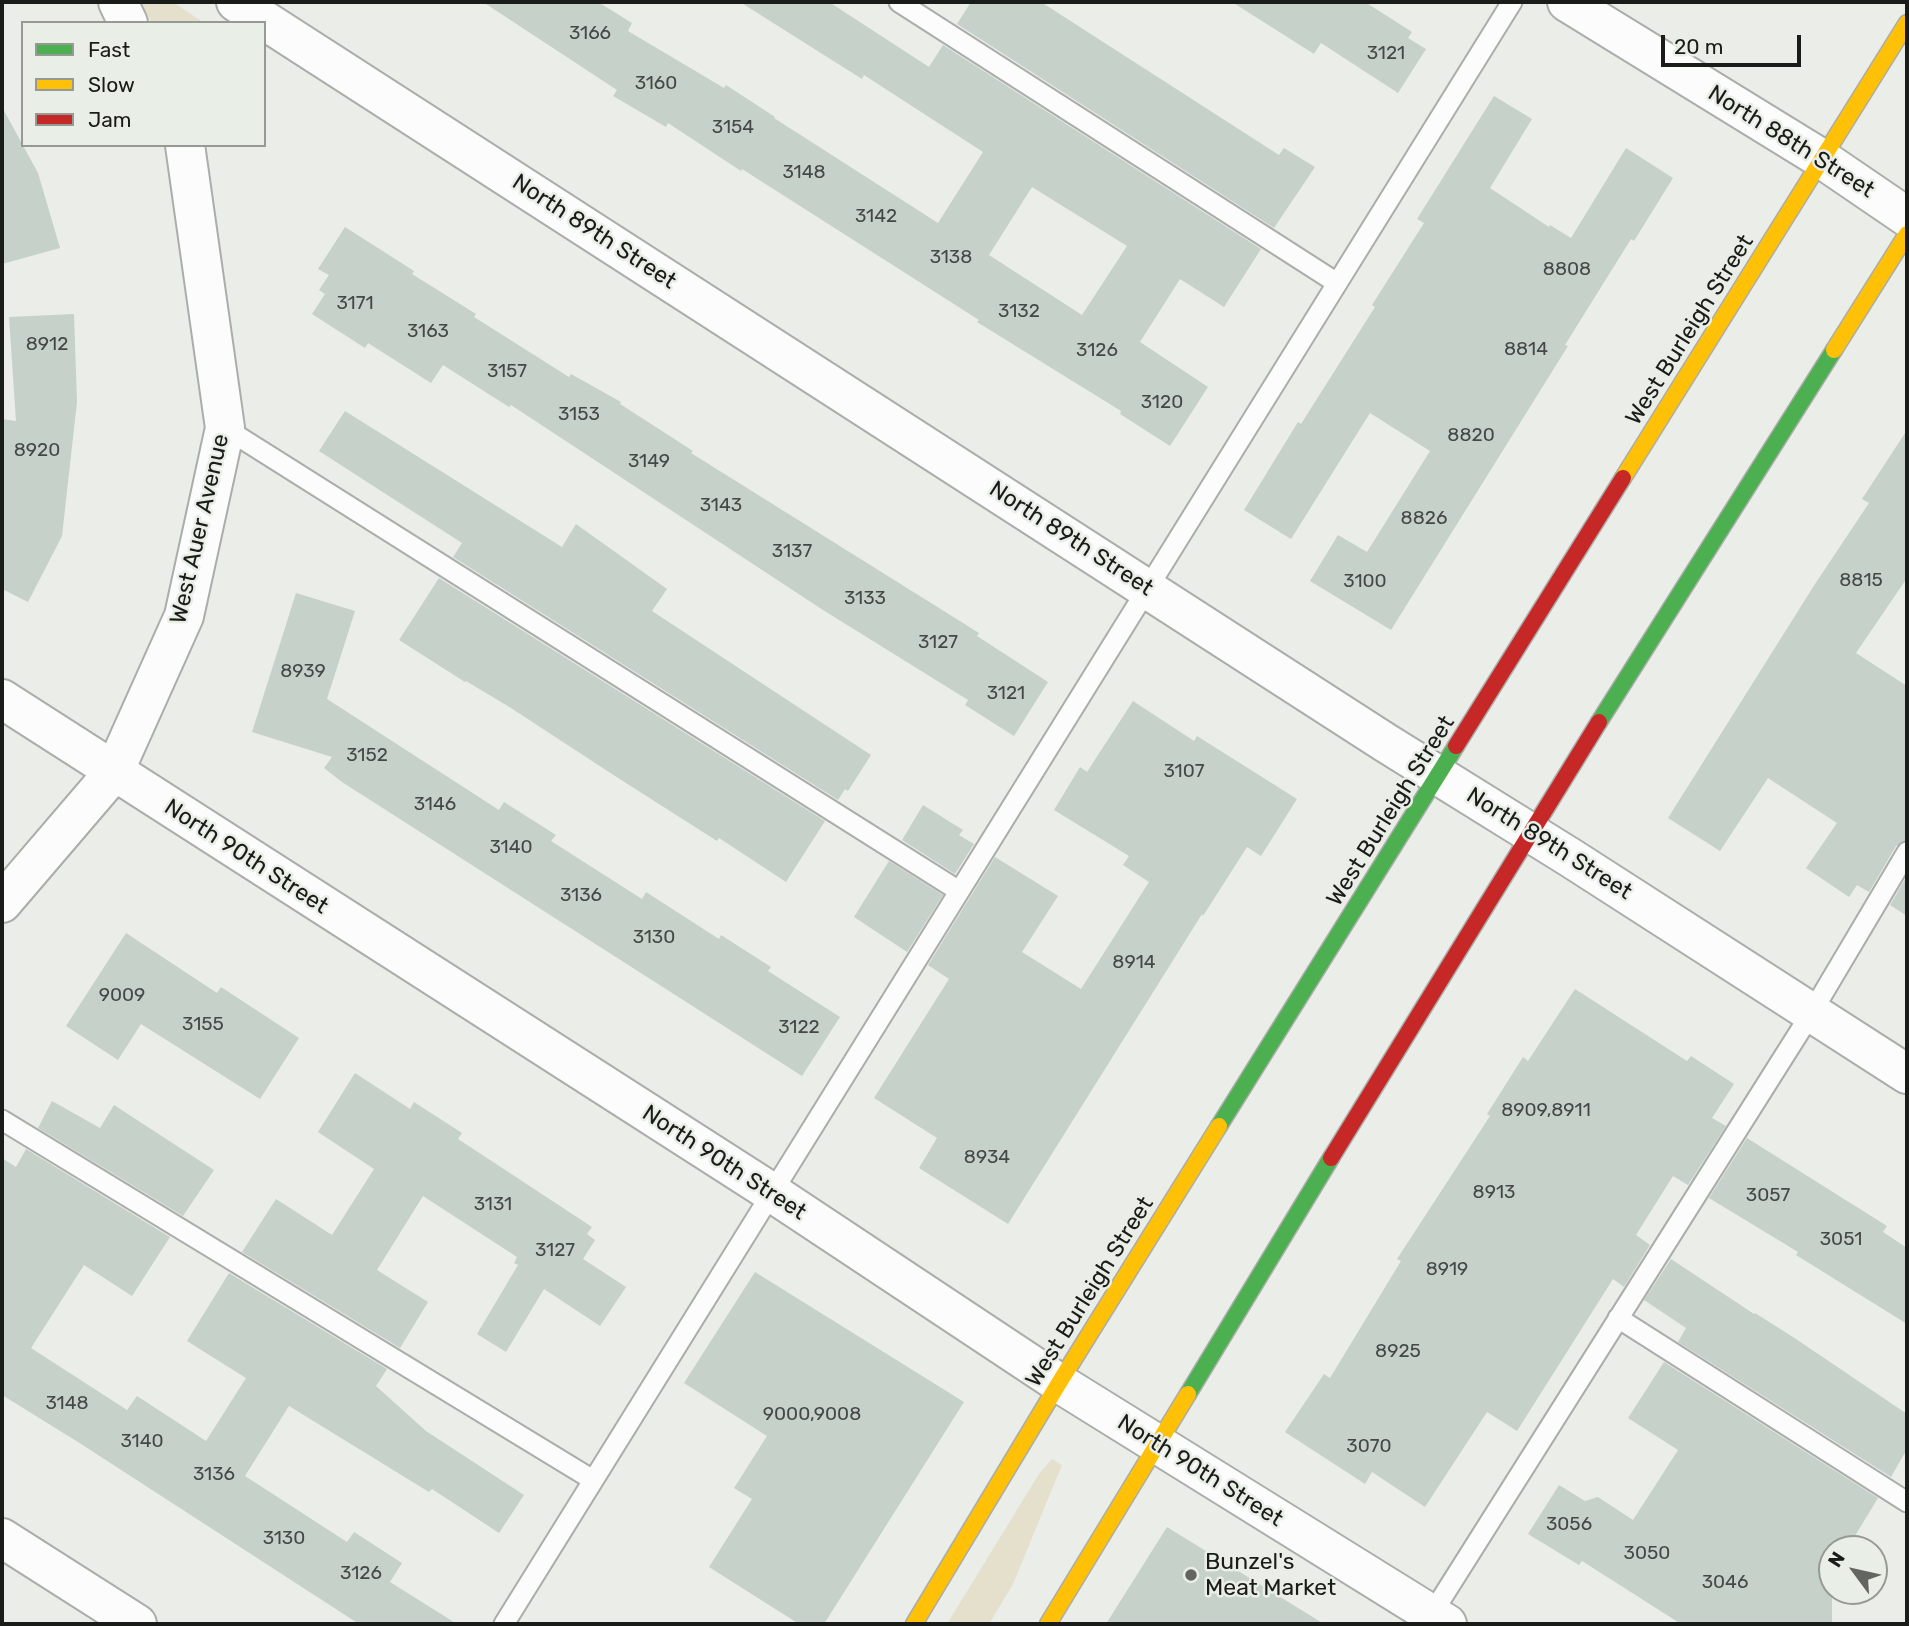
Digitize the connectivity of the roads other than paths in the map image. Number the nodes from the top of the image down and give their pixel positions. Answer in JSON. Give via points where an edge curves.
{"nodes":[{"id":1,"x":118,"y":2,"type":"edge"},
{"id":2,"x":899,"y":2,"type":"edge"},
{"id":3,"x":1512,"y":2,"type":"edge"},
{"id":4,"x":1567,"y":2,"type":"edge"},
{"id":5,"x":256,"y":11,"type":"edge"},
{"id":6,"x":127,"y":21,"type":"edge"},
{"id":7,"x":1907,"y":23,"type":"edge"},
{"id":8,"x":185,"y":147,"type":"edge"},
{"id":9,"x":1822,"y":159,"type":"junction"},
{"id":10,"x":1907,"y":217,"type":"edge"},
{"id":11,"x":1907,"y":234,"type":"edge"},
{"id":12,"x":1338,"y":283,"type":"junction"},
{"id":13,"x":225,"y":428,"type":"junction"},
{"id":14,"x":1147,"y":588,"type":"junction"},
{"id":15,"x":2,"y":699,"type":"edge"},
{"id":16,"x":114,"y":772,"type":"junction"},
{"id":17,"x":1439,"y":777,"type":"junction"},
{"id":18,"x":1530,"y":832,"type":"junction"},
{"id":19,"x":1907,"y":852,"type":"edge"},
{"id":20,"x":959,"y":891,"type":"junction"},
{"id":21,"x":2,"y":903,"type":"edge"},
{"id":22,"x":1812,"y":1012,"type":"junction"},
{"id":23,"x":1907,"y":1074,"type":"edge"},
{"id":24,"x":2,"y":1120,"type":"edge"},
{"id":25,"x":771,"y":1192,"type":"junction"},
{"id":26,"x":1618,"y":1318,"type":"junction"},
{"id":27,"x":1059,"y":1383,"type":"junction"},
{"id":28,"x":1157,"y":1445,"type":"junction"},
{"id":29,"x":593,"y":1480,"type":"junction"},
{"id":30,"x":1907,"y":1502,"type":"edge"},
{"id":31,"x":2,"y":1538,"type":"edge"},
{"id":32,"x":1435,"y":1621,"type":"edge"},
{"id":33,"x":137,"y":1624,"type":"edge"},
{"id":34,"x":504,"y":1624,"type":"edge"},
{"id":35,"x":914,"y":1624,"type":"edge"},
{"id":36,"x":1048,"y":1624,"type":"edge"}],
"edges":[{"from":1,"to":6,"type":"street"},
{"from":2,"to":12,"type":"lane"},
{"from":3,"to":12,"type":"lane"},
{"from":4,"to":9,"type":"street","name":"North 88th Street"},
{"from":5,"to":14,"type":"street","name":"North 89th Street"},
{"from":7,"to":9,"type":"main road","name":"West Burleigh Street"},
{"from":8,"to":13,"type":"street","name":"West Auer Avenue"},
{"from":9,"to":10,"type":"street","name":"North 88th Street"},
{"from":9,"to":17,"type":"main road","name":"West Burleigh Street"},
{"from":11,"to":18,"type":"main road"},
{"from":12,"to":14,"type":"lane"},
{"from":13,"to":16,"type":"street","name":"West Auer Avenue","via":[[184,617]]},
{"from":13,"to":20,"type":"lane"},
{"from":14,"to":17,"type":"street","name":"North 89th Street"},
{"from":14,"to":20,"type":"lane"},
{"from":15,"to":16,"type":"street","name":"North 90th Street"},
{"from":16,"to":21,"type":"street","name":"West Auer Avenue"},
{"from":16,"to":25,"type":"street","name":"North 90th Street"},
{"from":17,"to":18,"type":"street","name":"North 89th Street"},
{"from":17,"to":27,"type":"main road","name":"West Burleigh Street"},
{"from":18,"to":22,"type":"street","name":"North 89th Street"},
{"from":18,"to":28,"type":"main road"},
{"from":19,"to":22,"type":"lane"},
{"from":20,"to":25,"type":"lane"},
{"from":22,"to":23,"type":"street","name":"North 89th Street"},
{"from":22,"to":26,"type":"lane"},
{"from":24,"to":29,"type":"lane"},
{"from":25,"to":27,"type":"street","name":"North 90th Street"},
{"from":25,"to":29,"type":"lane"},
{"from":26,"to":30,"type":"lane"},
{"from":26,"to":32,"type":"lane"},
{"from":27,"to":28,"type":"street","name":"North 90th Street"},
{"from":27,"to":35,"type":"main road","name":"West Burleigh Street"},
{"from":28,"to":32,"type":"street","name":"North 90th Street"},
{"from":28,"to":36,"type":"main road"},
{"from":29,"to":34,"type":"lane"},
{"from":31,"to":33,"type":"street"}]}
